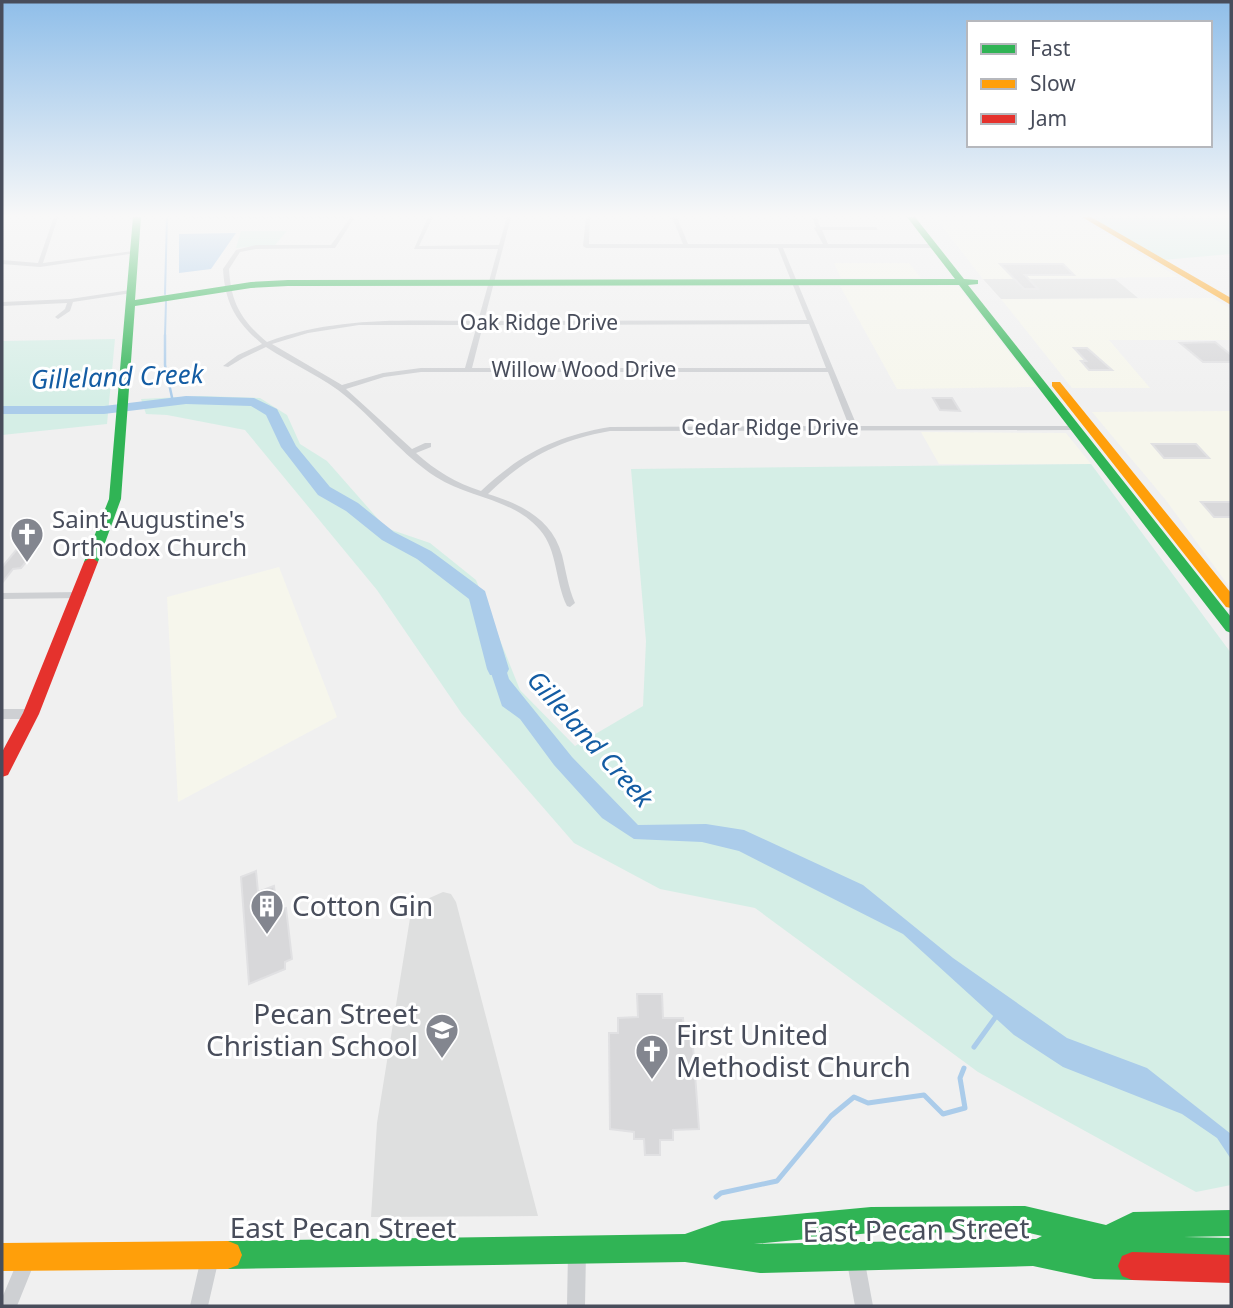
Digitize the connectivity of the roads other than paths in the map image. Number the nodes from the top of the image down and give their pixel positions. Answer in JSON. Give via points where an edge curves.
{"nodes":[{"id":1,"x":132,"y":278,"type":"edge"},
{"id":2,"x":227,"y":278,"type":"edge"},
{"id":3,"x":493,"y":278,"type":"edge"},
{"id":4,"x":792,"y":278,"type":"edge"},
{"id":5,"x":965,"y":278,"type":"edge"},
{"id":6,"x":966,"y":278,"type":"edge"},
{"id":7,"x":1190,"y":278,"type":"edge"},
{"id":8,"x":794,"y":282,"type":"junction"},
{"id":9,"x":969,"y":282,"type":"junction"},
{"id":10,"x":492,"y":283,"type":"junction"},
{"id":11,"x":227,"y":289,"type":"junction"},
{"id":12,"x":130,"y":298,"type":"junction"},
{"id":13,"x":70,"y":301,"type":"junction"},
{"id":14,"x":1231,"y":302,"type":"edge"},
{"id":15,"x":2,"y":304,"type":"edge"},
{"id":16,"x":58,"y":317,"type":"dead end"},
{"id":17,"x":810,"y":322,"type":"junction"},
{"id":18,"x":481,"y":324,"type":"junction"},
{"id":19,"x":270,"y":345,"type":"junction"},
{"id":20,"x":226,"y":366,"type":"dead end"},
{"id":21,"x":468,"y":370,"type":"junction"},
{"id":22,"x":830,"y":370,"type":"junction"},
{"id":23,"x":341,"y":388,"type":"junction"},
{"id":24,"x":854,"y":428,"type":"junction"},
{"id":25,"x":1075,"y":428,"type":"junction"},
{"id":26,"x":428,"y":445,"type":"dead end"},
{"id":27,"x":412,"y":452,"type":"junction"},
{"id":28,"x":1125,"y":492,"type":"junction"},
{"id":29,"x":1143,"y":493,"type":"junction"},
{"id":30,"x":484,"y":494,"type":"junction"},
{"id":31,"x":81,"y":595,"type":"junction"},
{"id":32,"x":2,"y":596,"type":"edge"},
{"id":33,"x":570,"y":603,"type":"dead end"},
{"id":34,"x":1231,"y":603,"type":"edge"},
{"id":35,"x":1231,"y":627,"type":"edge"},
{"id":36,"x":2,"y":714,"type":"edge"},
{"id":37,"x":31,"y":714,"type":"junction"},
{"id":38,"x":2,"y":769,"type":"edge"},
{"id":39,"x":1231,"y":1223,"type":"edge"},
{"id":40,"x":1108,"y":1238,"type":"junction"},
{"id":41,"x":685,"y":1248,"type":"junction"},
{"id":42,"x":577,"y":1252,"type":"junction"},
{"id":43,"x":1033,"y":1252,"type":"junction"},
{"id":44,"x":1231,"y":1252,"type":"edge"},
{"id":45,"x":211,"y":1255,"type":"junction"},
{"id":46,"x":2,"y":1257,"type":"edge"},
{"id":47,"x":28,"y":1257,"type":"junction"},
{"id":48,"x":855,"y":1257,"type":"junction"},
{"id":49,"x":1231,"y":1269,"type":"edge"},
{"id":50,"x":8,"y":1306,"type":"edge"},
{"id":51,"x":199,"y":1306,"type":"edge"},
{"id":52,"x":576,"y":1306,"type":"edge"},
{"id":53,"x":864,"y":1306,"type":"edge"}],
"edges":[{"from":1,"to":12,"type":"main road"},
{"from":2,"to":11,"type":"street"},
{"from":3,"to":10,"type":"street"},
{"from":4,"to":8,"type":"street"},
{"from":5,"to":9,"type":"main road"},
{"from":6,"to":9,"type":"main road"},
{"from":7,"to":14,"type":"main road"},
{"from":8,"to":9,"type":"main road"},
{"from":8,"to":10,"type":"main road"},
{"from":8,"to":17,"type":"street"},
{"from":9,"to":25,"type":"main road"},
{"from":9,"to":29,"type":"main road"},
{"from":10,"to":11,"type":"main road","via":[[288,283]]},
{"from":10,"to":18,"type":"street"},
{"from":11,"to":12,"type":"main road"},
{"from":11,"to":19,"type":"street","via":[[243,323]]},
{"from":12,"to":13,"type":"street"},
{"from":12,"to":31,"type":"main road","via":[[115,499]]},
{"from":13,"to":15,"type":"street"},
{"from":13,"to":16,"type":"street","via":[[68,310]]},
{"from":17,"to":18,"type":"street","name":"Oak Ridge Drive"},
{"from":17,"to":22,"type":"street"},
{"from":18,"to":19,"type":"street","name":"Oak Ridge Drive","via":[[359,323],[316,329]]},
{"from":18,"to":21,"type":"street"},
{"from":19,"to":20,"type":"street","name":"Oak Ridge Drive"},
{"from":19,"to":23,"type":"street"},
{"from":21,"to":22,"type":"street","name":"Willow Wood Drive"},
{"from":21,"to":23,"type":"street","name":"Willow Wood Drive","via":[[405,372]]},
{"from":22,"to":24,"type":"street"},
{"from":23,"to":27,"type":"street"},
{"from":24,"to":25,"type":"street","name":"Cedar Ridge Drive"},
{"from":24,"to":30,"type":"street","name":"Cedar Ridge Drive","via":[[595,431],[529,454]]},
{"from":25,"to":28,"type":"main road"},
{"from":26,"to":27,"type":"street"},
{"from":27,"to":30,"type":"street","via":[[436,474]]},
{"from":28,"to":29,"type":"street"},
{"from":28,"to":35,"type":"main road"},
{"from":29,"to":34,"type":"main road"},
{"from":30,"to":33,"type":"street","via":[[520,508],[543,527],[556,547]]},
{"from":31,"to":32,"type":"street"},
{"from":31,"to":37,"type":"main road"},
{"from":36,"to":37,"type":"street"},
{"from":37,"to":38,"type":"main road"},
{"from":39,"to":40,"type":"main road","via":[[1133,1225]]},
{"from":40,"to":41,"type":"main road","name":"East Pecan Street","via":[[1025,1219],[872,1220],[722,1234]]},
{"from":40,"to":43,"type":"main road"},
{"from":40,"to":44,"type":"main road","name":"East Pecan Street","via":[[1185,1251]]},
{"from":41,"to":42,"type":"main road","name":"East Pecan Street"},
{"from":41,"to":48,"type":"main road","name":"East Pecan Street","via":[[760,1259]]},
{"from":42,"to":45,"type":"main road","name":"East Pecan Street"},
{"from":42,"to":52,"type":"street"},
{"from":43,"to":48,"type":"main road","name":"East Pecan Street"},
{"from":43,"to":49,"type":"main road","name":"East Pecan Street","via":[[1094,1265]]},
{"from":45,"to":47,"type":"main road","name":"East Pecan Street"},
{"from":45,"to":51,"type":"street"},
{"from":46,"to":47,"type":"main road","name":"East Pecan Street"},
{"from":47,"to":50,"type":"street"},
{"from":48,"to":53,"type":"street"}]}
